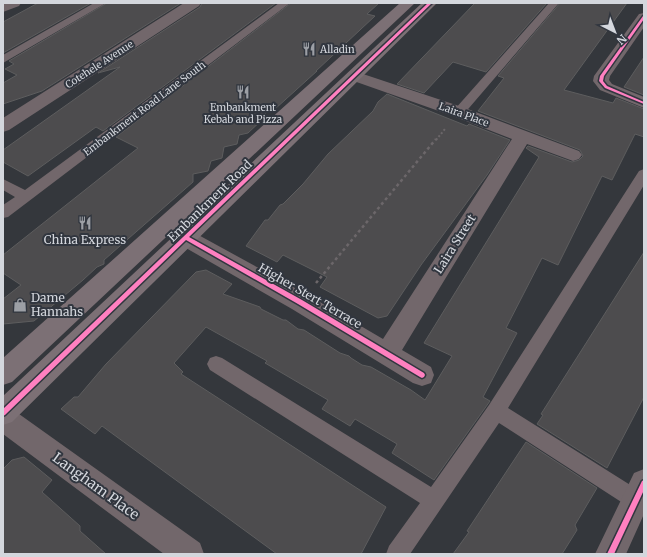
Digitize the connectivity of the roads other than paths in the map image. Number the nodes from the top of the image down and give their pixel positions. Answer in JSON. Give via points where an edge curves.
{"nodes":[{"id":1,"x":14,"y":3,"type":"edge"},
{"id":2,"x":101,"y":3,"type":"edge"},
{"id":3,"x":194,"y":3,"type":"edge"},
{"id":4,"x":285,"y":3,"type":"edge"},
{"id":5,"x":408,"y":3,"type":"edge"},
{"id":6,"x":430,"y":3,"type":"edge"},
{"id":7,"x":554,"y":3,"type":"edge"},
{"id":8,"x":3,"y":8,"type":"edge"},
{"id":9,"x":644,"y":17,"type":"edge"},
{"id":10,"x":3,"y":60,"type":"edge"},
{"id":11,"x":354,"y":76,"type":"junction"},
{"id":12,"x":644,"y":103,"type":"edge"},
{"id":13,"x":459,"y":112,"type":"junction"},
{"id":14,"x":3,"y":126,"type":"edge"},
{"id":15,"x":523,"y":136,"type":"junction"},
{"id":16,"x":574,"y":155,"type":"dead end"},
{"id":17,"x":644,"y":174,"type":"edge"},
{"id":18,"x":3,"y":184,"type":"edge"},
{"id":19,"x":25,"y":196,"type":"junction"},
{"id":20,"x":3,"y":213,"type":"edge"},
{"id":21,"x":186,"y":238,"type":"junction"},
{"id":22,"x":387,"y":353,"type":"junction"},
{"id":23,"x":216,"y":364,"type":"dead end"},
{"id":24,"x":3,"y":374,"type":"edge"},
{"id":25,"x":422,"y":375,"type":"dead end"},
{"id":26,"x":496,"y":411,"type":"junction"},
{"id":27,"x":3,"y":413,"type":"edge"},
{"id":28,"x":3,"y":418,"type":"edge"},
{"id":29,"x":640,"y":491,"type":"edge"},
{"id":30,"x":434,"y":500,"type":"junction"},
{"id":31,"x":189,"y":554,"type":"edge"},
{"id":32,"x":397,"y":554,"type":"edge"},
{"id":33,"x":610,"y":554,"type":"edge"}],
"edges":[{"from":1,"to":8,"type":"street"},
{"from":2,"to":10,"type":"lane"},
{"from":3,"to":14,"type":"street","name":"Cotehele Avenue"},
{"from":4,"to":19,"type":"lane","name":"Embankment Road Lane South"},
{"from":5,"to":24,"type":"main road","name":"Embankment Road"},
{"from":6,"to":11,"type":"main road","name":"Embankment Road"},
{"from":7,"to":13,"type":"lane"},
{"from":9,"to":12,"type":"street","via":[[602,76],[602,85]]},
{"from":11,"to":13,"type":"street","name":"Laira Place"},
{"from":11,"to":21,"type":"main road","name":"Embankment Road"},
{"from":13,"to":15,"type":"street","name":"Laira Place"},
{"from":15,"to":16,"type":"street","name":"Laira Place"},
{"from":15,"to":22,"type":"street","name":"Laira Street"},
{"from":17,"to":26,"type":"lane"},
{"from":18,"to":19,"type":"lane"},
{"from":19,"to":20,"type":"lane","name":"Embankment Road Lane South"},
{"from":21,"to":22,"type":"street","name":"Higher Stert Terrace"},
{"from":21,"to":27,"type":"main road","name":"Embankment Road"},
{"from":22,"to":25,"type":"street","name":"Higher Stert Terrace"},
{"from":23,"to":30,"type":"lane"},
{"from":26,"to":29,"type":"lane"},
{"from":26,"to":30,"type":"lane"},
{"from":28,"to":31,"type":"street","name":"Langham Place"},
{"from":29,"to":33,"type":"street"},
{"from":30,"to":32,"type":"lane"}]}
